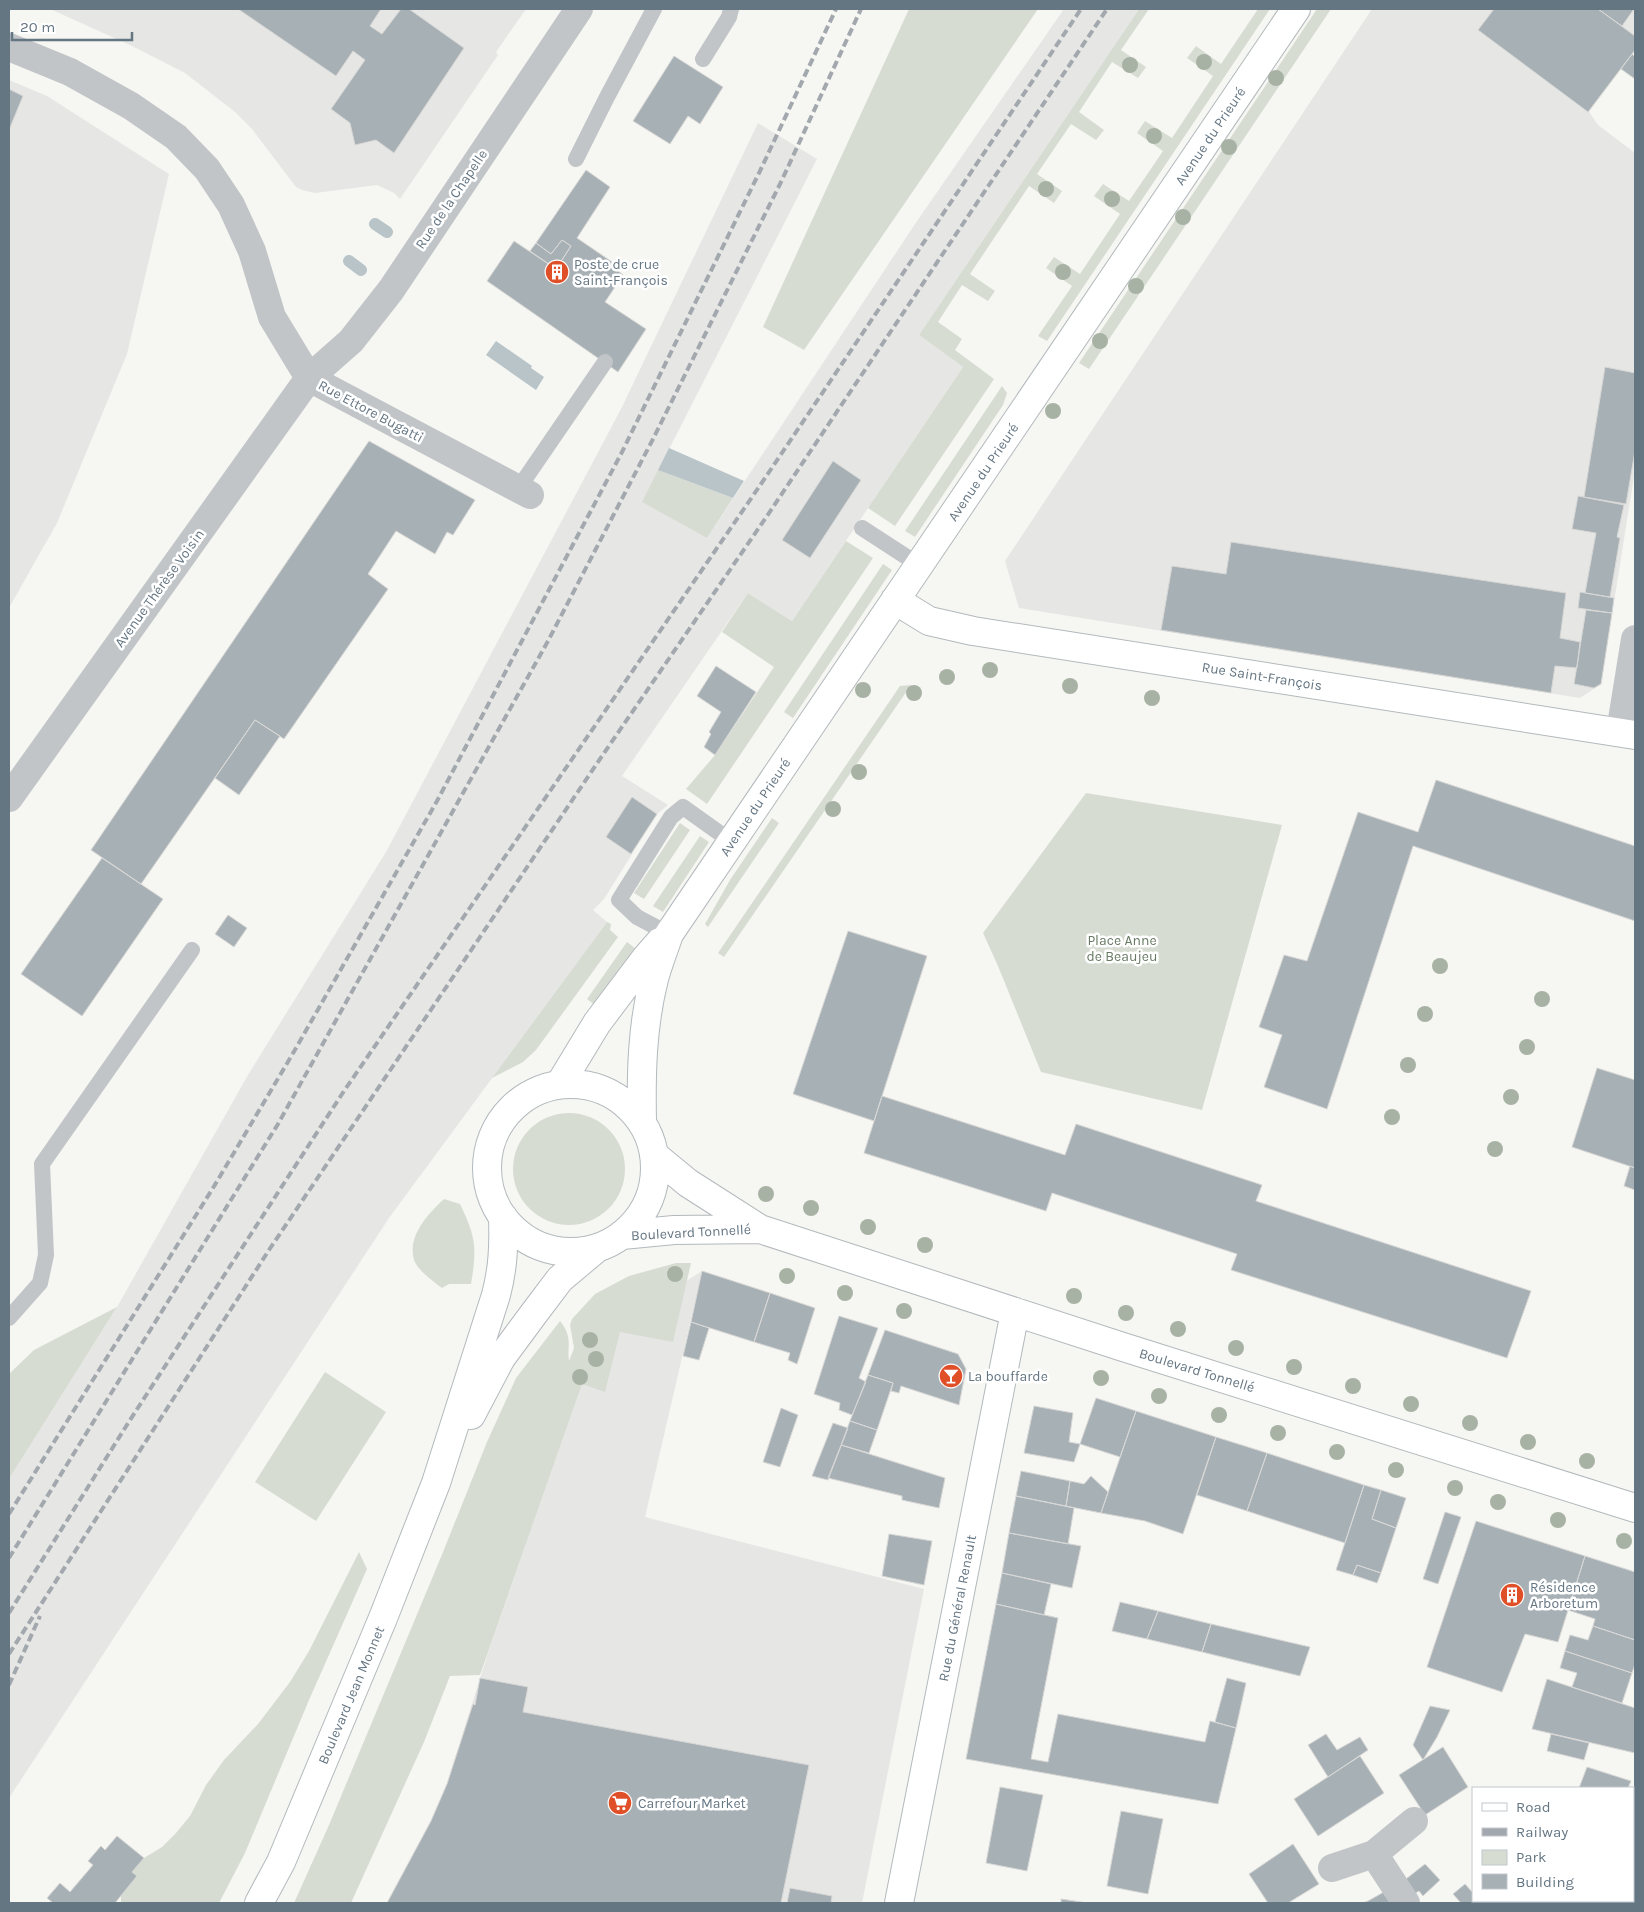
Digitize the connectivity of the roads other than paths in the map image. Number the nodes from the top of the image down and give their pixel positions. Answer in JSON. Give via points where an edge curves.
{"nodes":[{"id":1,"x":579,"y":9,"type":"edge"},
{"id":2,"x":654,"y":9,"type":"edge"},
{"id":3,"x":732,"y":9,"type":"edge"},
{"id":4,"x":1296,"y":9,"type":"edge"},
{"id":5,"x":9,"y":46,"type":"edge"},
{"id":6,"x":703,"y":59,"type":"dead end"},
{"id":7,"x":576,"y":159,"type":"dead end"},
{"id":8,"x":605,"y":362,"type":"dead end"},
{"id":9,"x":309,"y":378,"type":"junction"},
{"id":10,"x":524,"y":492,"type":"joint"},
{"id":11,"x":862,"y":528,"type":"dead end"},
{"id":12,"x":919,"y":565,"type":"junction"},
{"id":13,"x":895,"y":600,"type":"junction"},
{"id":14,"x":1635,"y":639,"type":"edge"},
{"id":15,"x":1628,"y":733,"type":"edge"},
{"id":16,"x":9,"y":798,"type":"edge"},
{"id":17,"x":732,"y":842,"type":"junction"},
{"id":18,"x":669,"y":934,"type":"junction"},
{"id":19,"x":192,"y":950,"type":"dead end"},
{"id":20,"x":560,"y":1084,"type":"junction"},
{"id":21,"x":642,"y":1122,"type":"junction"},
{"id":22,"x":654,"y":1155,"type":"junction"},
{"id":23,"x":503,"y":1217,"type":"junction"},
{"id":24,"x":760,"y":1229,"type":"junction"},
{"id":25,"x":622,"y":1235,"type":"junction"},
{"id":26,"x":597,"y":1248,"type":"junction"},
{"id":27,"x":1014,"y":1312,"type":"junction"},
{"id":28,"x":9,"y":1318,"type":"edge"},
{"id":29,"x":436,"y":1483,"type":"junction"},
{"id":30,"x":1635,"y":1508,"type":"edge"},
{"id":31,"x":1414,"y":1821,"type":"dead end"},
{"id":32,"x":1374,"y":1854,"type":"junction"},
{"id":33,"x":1332,"y":1868,"type":"dead end"},
{"id":34,"x":259,"y":1903,"type":"edge"},
{"id":35,"x":899,"y":1903,"type":"edge"},
{"id":36,"x":1406,"y":1903,"type":"edge"}],
"edges":[{"from":1,"to":9,"type":"street","name":"Rue de la Chapelle","via":[[391,290],[351,341]]},
{"from":2,"to":7,"type":"lane"},
{"from":3,"to":6,"type":"lane"},
{"from":4,"to":12,"type":"street","name":"Avenue du Prieuré"},
{"from":5,"to":9,"type":"street","name":"Rue Ettore Bugatti","via":[[70,72],[131,106],[176,137],[207,169],[231,205],[252,251],[272,317]]},
{"from":8,"to":10,"type":"lane"},
{"from":9,"to":10,"type":"street","name":"Rue Ettore Bugatti"},
{"from":9,"to":16,"type":"street","name":"Avenue Thérèse Voisin"},
{"from":11,"to":12,"type":"lane"},
{"from":12,"to":13,"type":"street","name":"Avenue du Prieuré"},
{"from":13,"to":15,"type":"street","name":"Rue Saint-François","via":[[928,621],[972,632]]},
{"from":13,"to":17,"type":"street","name":"Avenue du Prieuré"},
{"from":14,"to":15,"type":"street"},
{"from":17,"to":18,"type":"street","name":"Avenue du Prieuré"},
{"from":17,"to":18,"type":"lane","via":[[679,803],[614,896],[637,917]]},
{"from":18,"to":20,"type":"street","name":"Avenue du Prieuré","via":[[646,958],[597,1023]]},
{"from":18,"to":21,"type":"street","name":"Avenue du Prieuré","via":[[654,978],[648,1013],[641,1079]]},
{"from":19,"to":28,"type":"lane","via":[[42,1164],[46,1255],[40,1283]]},
{"from":20,"to":21,"type":"street","via":[[583,1084],[606,1091],[626,1104]]},
{"from":20,"to":23,"type":"street","via":[[532,1093],[520,1101],[509,1110],[494,1134],[489,1148],[487,1177]]},
{"from":21,"to":22,"type":"street"},
{"from":22,"to":24,"type":"street","name":"Boulevard Tonnellé","via":[[688,1183]]},
{"from":22,"to":25,"type":"street","via":[[654,1181],[647,1206]]},
{"from":23,"to":26,"type":"street","via":[[521,1236],[544,1248],[571,1253]]},
{"from":23,"to":29,"type":"street","name":"Boulevard Jean Monnet","via":[[503,1264],[496,1295]]},
{"from":24,"to":25,"type":"street","name":"Boulevard Tonnellé","via":[[674,1230]]},
{"from":24,"to":27,"type":"street","name":"Boulevard Tonnellé"},
{"from":25,"to":26,"type":"street"},
{"from":26,"to":29,"type":"street","name":"Boulevard Jean Monnet","via":[[560,1280],[501,1358]]},
{"from":27,"to":30,"type":"street","name":"Boulevard Tonnellé"},
{"from":27,"to":35,"type":"street","name":"Rue du Général Renault"},
{"from":29,"to":34,"type":"street","name":"Boulevard Jean Monnet","via":[[281,1862]]},
{"from":31,"to":32,"type":"street"},
{"from":32,"to":33,"type":"street"},
{"from":32,"to":36,"type":"street"}]}
